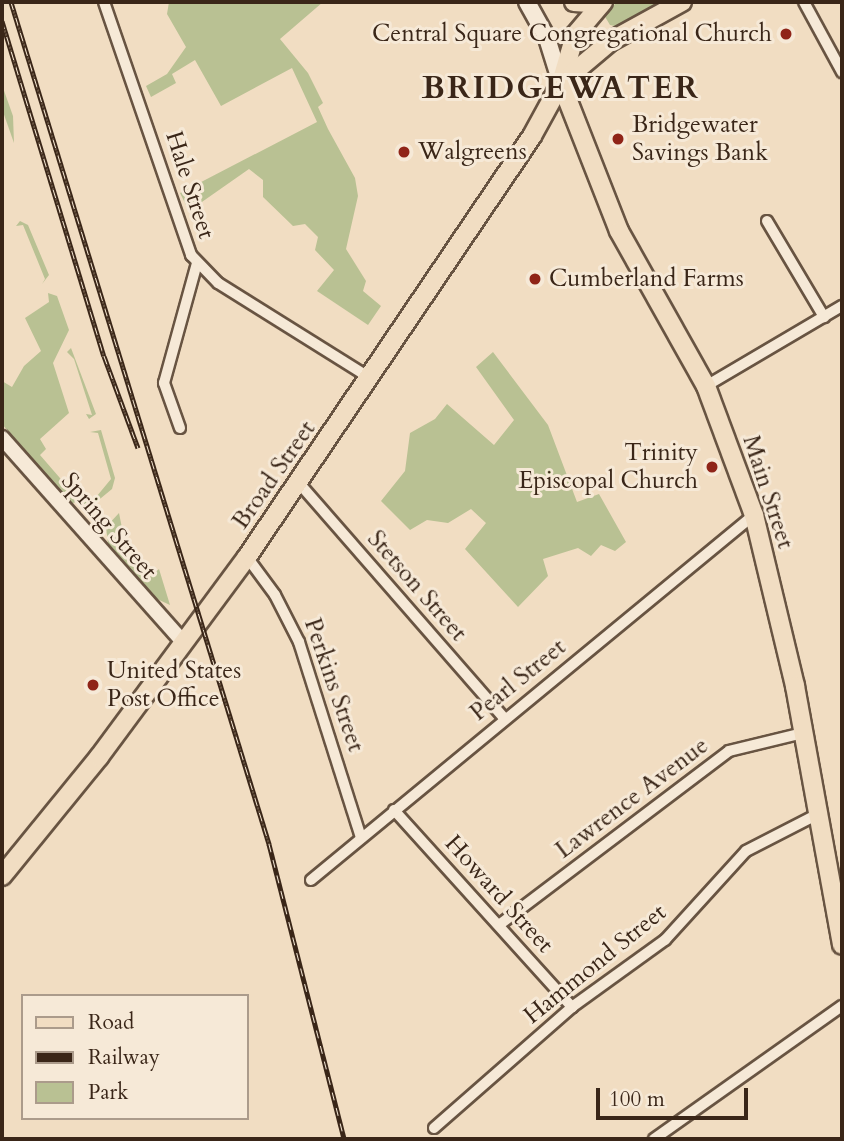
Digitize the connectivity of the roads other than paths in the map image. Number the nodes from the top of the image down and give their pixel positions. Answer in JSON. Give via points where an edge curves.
{"nodes":[{"id":1,"x":104,"y":2,"type":"edge"},
{"id":2,"x":527,"y":2,"type":"edge"},
{"id":3,"x":574,"y":2,"type":"edge"},
{"id":4,"x":681,"y":2,"type":"edge"},
{"id":5,"x":804,"y":2,"type":"edge"},
{"id":6,"x":602,"y":3,"type":"edge"},
{"id":7,"x":623,"y":34,"type":"junction"},
{"id":8,"x":842,"y":72,"type":"edge"},
{"id":9,"x":561,"y":83,"type":"junction"},
{"id":10,"x":767,"y":221,"type":"dead end"},
{"id":11,"x":197,"y":263,"type":"junction"},
{"id":12,"x":842,"y":306,"type":"edge"},
{"id":13,"x":824,"y":317,"type":"junction"},
{"id":14,"x":370,"y":378,"type":"junction"},
{"id":15,"x":706,"y":386,"type":"junction"},
{"id":16,"x":180,"y":428,"type":"dead end"},
{"id":17,"x":2,"y":438,"type":"edge"},
{"id":18,"x":299,"y":483,"type":"junction"},
{"id":19,"x":754,"y":515,"type":"junction"},
{"id":20,"x":247,"y":557,"type":"junction"},
{"id":21,"x":184,"y":643,"type":"junction"},
{"id":22,"x":504,"y":718,"type":"junction"},
{"id":23,"x":803,"y":733,"type":"junction"},
{"id":24,"x":394,"y":810,"type":"junction"},
{"id":25,"x":818,"y":814,"type":"junction"},
{"id":26,"x":361,"y":837,"type":"junction"},
{"id":27,"x":2,"y":876,"type":"edge"},
{"id":28,"x":311,"y":880,"type":"dead end"},
{"id":29,"x":499,"y":925,"type":"junction"},
{"id":30,"x":842,"y":945,"type":"edge"},
{"id":31,"x":842,"y":1006,"type":"edge"},
{"id":32,"x":572,"y":1007,"type":"junction"},
{"id":33,"x":434,"y":1128,"type":"dead end"},
{"id":34,"x":654,"y":1139,"type":"edge"}],
"edges":[{"from":1,"to":11,"type":"street","name":"Hale Street"},
{"from":2,"to":9,"type":"main road","via":[[547,38]]},
{"from":3,"to":6,"type":"main road"},
{"from":4,"to":7,"type":"main road"},
{"from":5,"to":8,"type":"street"},
{"from":6,"to":7,"type":"main road","via":[[596,17],[599,28],[610,36]]},
{"from":6,"to":9,"type":"main road","via":[[575,35]]},
{"from":7,"to":9,"type":"main road"},
{"from":9,"to":14,"type":"main road","name":"Broad Street","via":[[532,136]]},
{"from":9,"to":15,"type":"main road","name":"Main Street","via":[[619,231]]},
{"from":10,"to":13,"type":"street"},
{"from":11,"to":14,"type":"street","name":"Hale Street","via":[[218,283]]},
{"from":11,"to":16,"type":"street","via":[[164,383]]},
{"from":12,"to":13,"type":"street"},
{"from":13,"to":15,"type":"street"},
{"from":14,"to":18,"type":"main road","name":"Broad Street"},
{"from":15,"to":19,"type":"main road","name":"Main Street"},
{"from":17,"to":21,"type":"street","name":"Spring Street"},
{"from":18,"to":20,"type":"main road","name":"Broad Street"},
{"from":18,"to":22,"type":"street","name":"Stetson Street"},
{"from":19,"to":22,"type":"street","name":"Pearl Street"},
{"from":19,"to":23,"type":"main road","name":"Main Street"},
{"from":20,"to":21,"type":"main road","name":"Broad Street"},
{"from":20,"to":26,"type":"street","name":"Perkins Street","via":[[275,595],[299,642]]},
{"from":21,"to":27,"type":"main road","name":"Broad Street"},
{"from":22,"to":24,"type":"street","name":"Pearl Street"},
{"from":23,"to":25,"type":"main road","name":"Main Street"},
{"from":23,"to":29,"type":"street","name":"Lawrence Avenue","via":[[729,751]]},
{"from":24,"to":26,"type":"street","name":"Pearl Street"},
{"from":24,"to":29,"type":"street","name":"Howard Street"},
{"from":25,"to":30,"type":"main road","name":"Main Street"},
{"from":25,"to":32,"type":"street","name":"Hammond Street","via":[[746,851],[665,940]]},
{"from":26,"to":28,"type":"street","name":"Pearl Street"},
{"from":29,"to":32,"type":"street","name":"Howard Street"},
{"from":31,"to":34,"type":"street"},
{"from":32,"to":33,"type":"street","name":"Hammond Street"}]}
